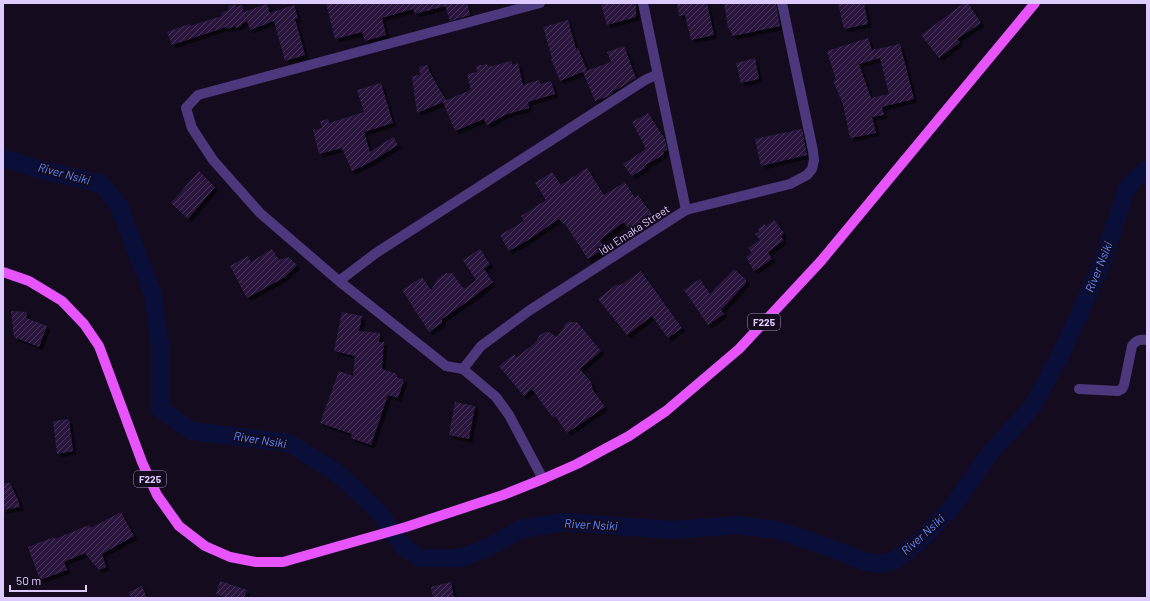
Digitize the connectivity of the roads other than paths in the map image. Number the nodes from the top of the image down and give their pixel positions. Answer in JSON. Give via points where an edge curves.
{"nodes":[{"id":1,"x":540,"y":3,"type":"edge"},
{"id":2,"x":642,"y":3,"type":"edge"},
{"id":3,"x":782,"y":3,"type":"edge"},
{"id":4,"x":1035,"y":3,"type":"edge"},
{"id":5,"x":658,"y":74,"type":"junction"},
{"id":6,"x":686,"y":210,"type":"junction"},
{"id":7,"x":3,"y":272,"type":"edge"},
{"id":8,"x":339,"y":281,"type":"junction"},
{"id":9,"x":1147,"y":340,"type":"edge"},
{"id":10,"x":463,"y":369,"type":"junction"},
{"id":11,"x":1079,"y":389,"type":"dead end"},
{"id":12,"x":542,"y":480,"type":"junction"}],
"edges":[{"from":1,"to":8,"type":"street","via":[[198,94],[186,108],[192,128],[213,160],[260,213]]},
{"from":2,"to":5,"type":"street"},
{"from":3,"to":6,"type":"street","name":"Idu Emaka Street","via":[[813,151],[812,169],[807,175],[790,184]]},
{"from":4,"to":12,"type":"main road","number":"F225","via":[[821,261],[739,349],[666,411],[630,436]]},
{"from":5,"to":6,"type":"street"},
{"from":5,"to":8,"type":"street","via":[[376,253]]},
{"from":6,"to":10,"type":"street","name":"Idu Emaka Street","via":[[530,310],[481,346]]},
{"from":7,"to":12,"type":"main road","number":"F225","via":[[29,281],[62,301],[84,324],[99,346],[142,462],[157,495],[179,526],[205,546],[230,557],[256,562],[283,562],[406,527]]},
{"from":8,"to":10,"type":"street","via":[[446,366]]},
{"from":9,"to":11,"type":"street","via":[[1135,341],[1132,346],[1122,389]]},
{"from":10,"to":12,"type":"street","via":[[496,397],[509,415]]}]}
